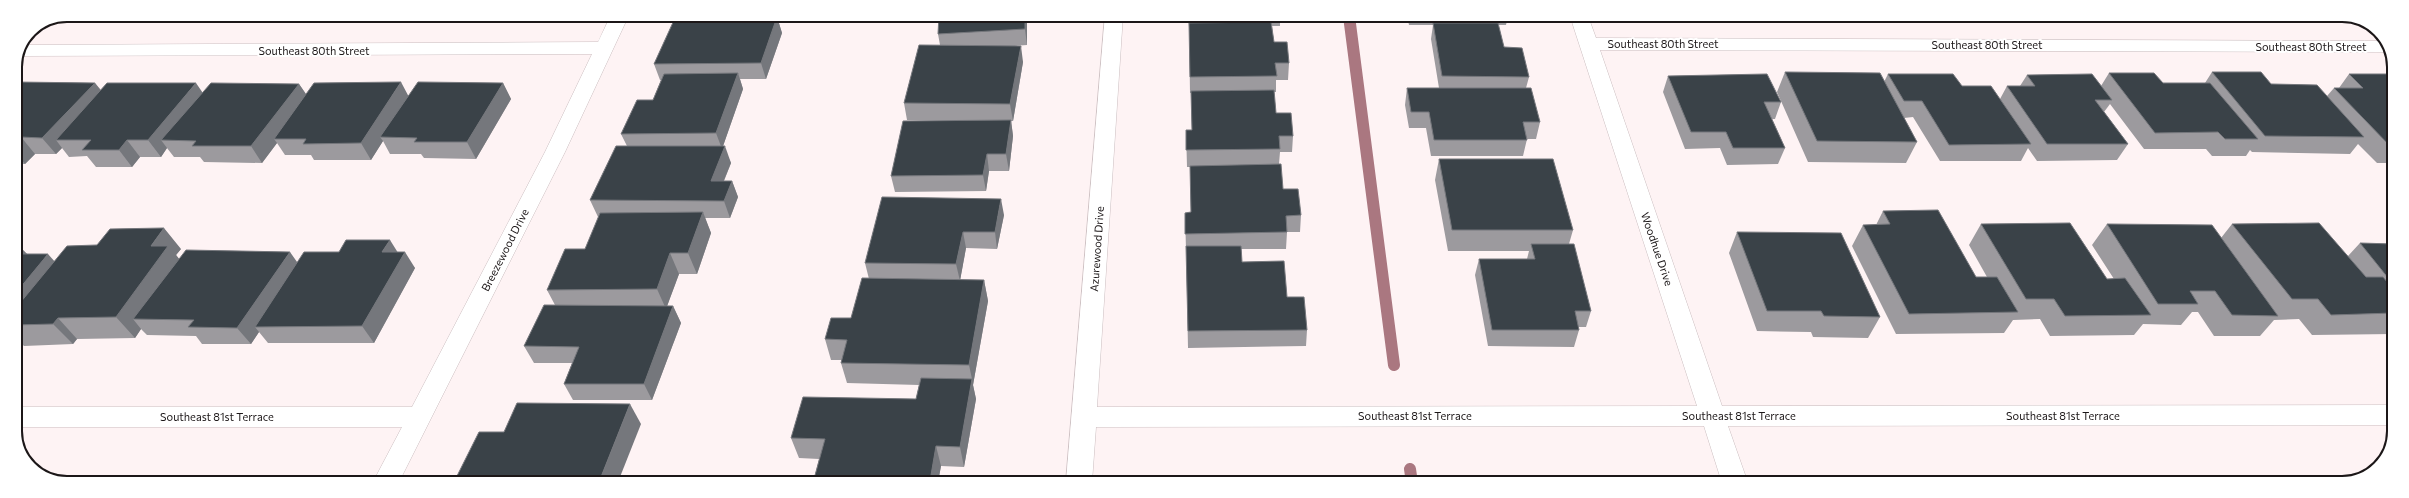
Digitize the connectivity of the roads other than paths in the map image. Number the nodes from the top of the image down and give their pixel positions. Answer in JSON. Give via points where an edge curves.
{"nodes":[{"id":1,"x":617,"y":22,"type":"edge"},
{"id":2,"x":1113,"y":22,"type":"edge"},
{"id":3,"x":1581,"y":22,"type":"edge"},
{"id":4,"x":1588,"y":44,"type":"junction"},
{"id":5,"x":2382,"y":47,"type":"edge"},
{"id":6,"x":606,"y":48,"type":"junction"},
{"id":7,"x":25,"y":51,"type":"edge"},
{"id":8,"x":2387,"y":415,"type":"edge"},
{"id":9,"x":1084,"y":416,"type":"junction"},
{"id":10,"x":1713,"y":416,"type":"junction"},
{"id":11,"x":22,"y":417,"type":"edge"},
{"id":12,"x":419,"y":417,"type":"junction"},
{"id":13,"x":389,"y":476,"type":"edge"},
{"id":14,"x":1079,"y":476,"type":"edge"},
{"id":15,"x":1733,"y":476,"type":"edge"}],
"edges":[{"from":1,"to":6,"type":"street","name":"Breezewood Drive"},
{"from":2,"to":9,"type":"street","name":"Azurewood Drive"},
{"from":3,"to":4,"type":"street","name":"Woodhue Drive"},
{"from":4,"to":5,"type":"street","name":"Southeast 80th Street"},
{"from":4,"to":10,"type":"street","name":"Woodhue Drive"},
{"from":6,"to":7,"type":"street","name":"Southeast 80th Street"},
{"from":6,"to":12,"type":"street","name":"Breezewood Drive"},
{"from":8,"to":10,"type":"street","name":"Southeast 81st Terrace"},
{"from":9,"to":10,"type":"street","name":"Southeast 81st Terrace"},
{"from":9,"to":14,"type":"street","name":"Azurewood Drive"},
{"from":10,"to":15,"type":"street","name":"Woodhue Drive"},
{"from":11,"to":12,"type":"street","name":"Southeast 81st Terrace"},
{"from":12,"to":13,"type":"street","name":"Breezewood Drive"}]}
